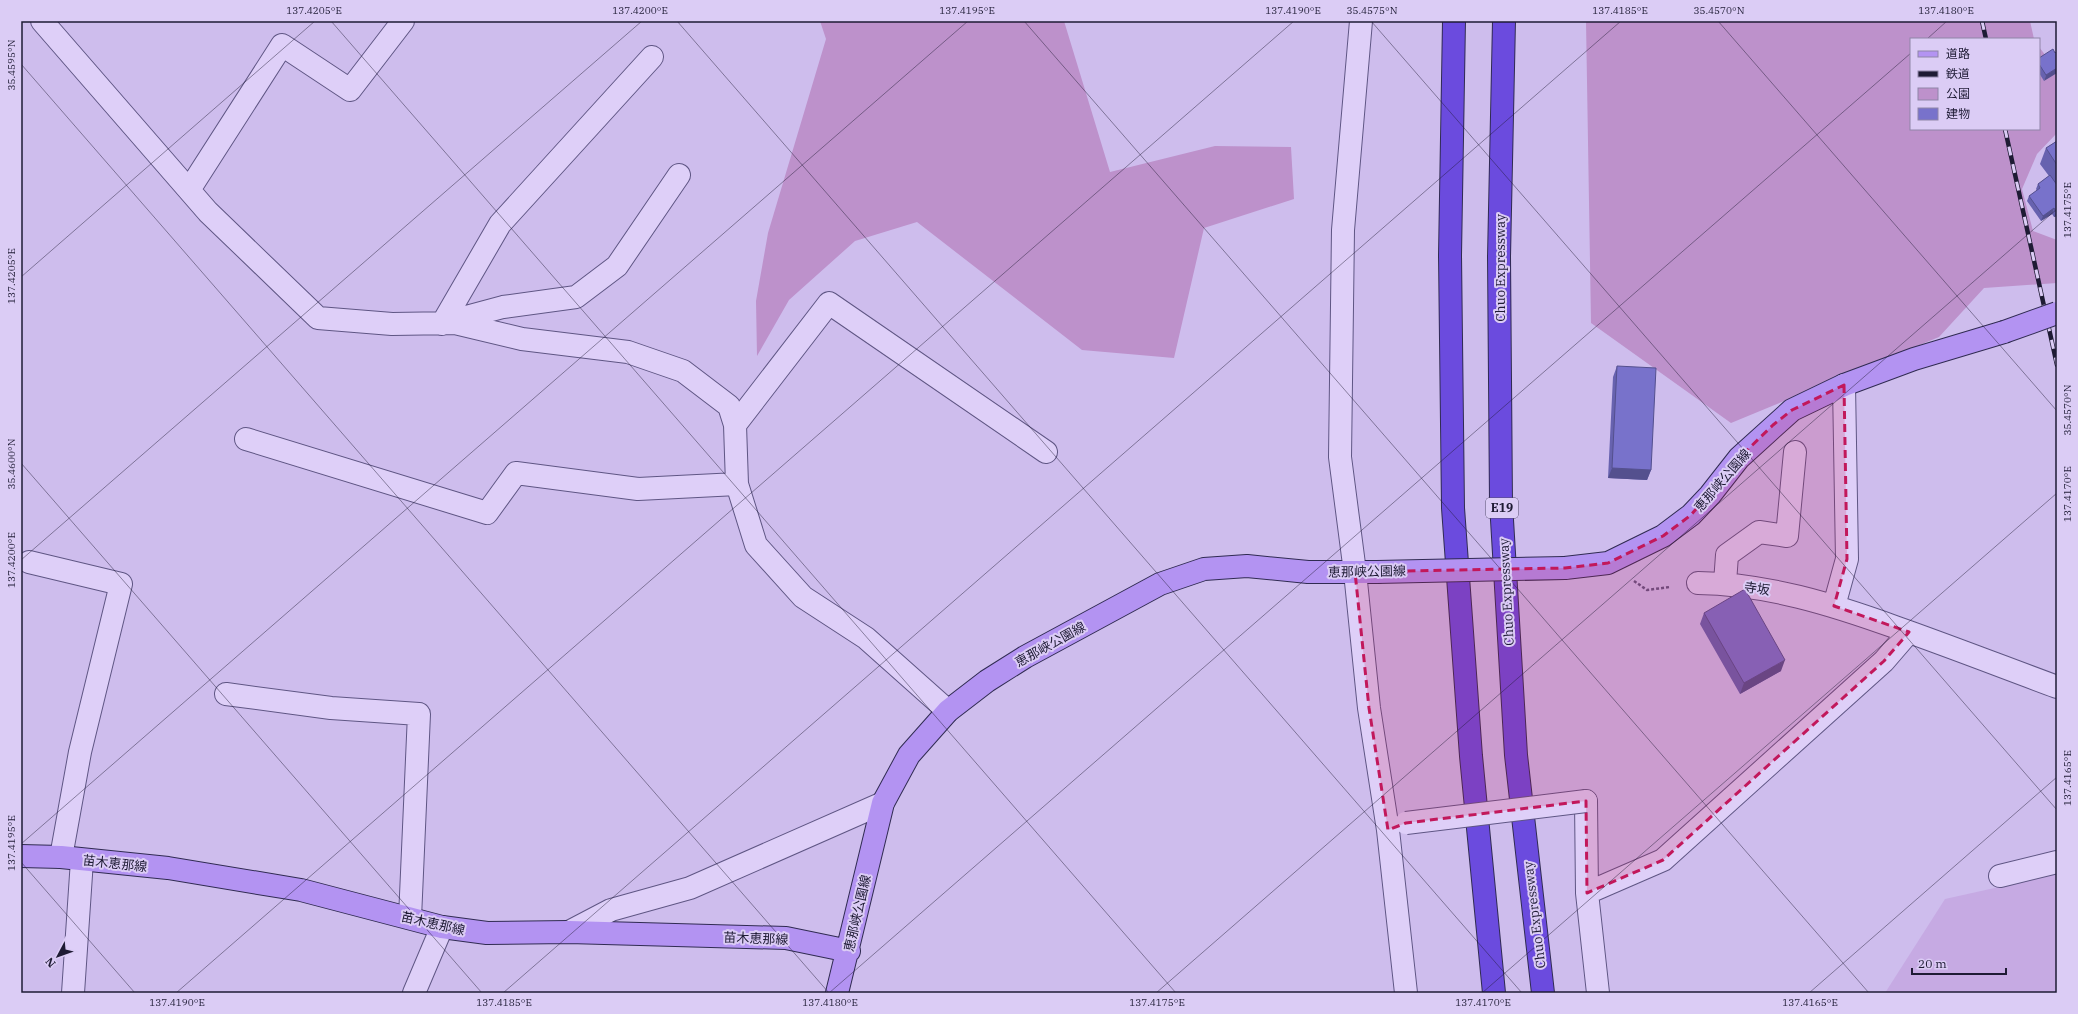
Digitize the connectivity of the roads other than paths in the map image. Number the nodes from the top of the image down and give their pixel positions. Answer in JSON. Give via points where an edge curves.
{"nodes":[{"id":1,"x":42,"y":21,"type":"edge"},
{"id":2,"x":403,"y":21,"type":"edge"},
{"id":3,"x":1361,"y":21,"type":"edge"},
{"id":4,"x":1454,"y":21,"type":"edge"},
{"id":5,"x":1504,"y":21,"type":"edge"},
{"id":6,"x":652,"y":57,"type":"dead end"},
{"id":7,"x":679,"y":175,"type":"dead end"},
{"id":8,"x":189,"y":190,"type":"junction"},
{"id":9,"x":2057,"y":313,"type":"edge"},
{"id":10,"x":442,"y":324,"type":"junction"},
{"id":11,"x":1844,"y":385,"type":"junction"},
{"id":12,"x":735,"y":425,"type":"junction"},
{"id":13,"x":246,"y":438,"type":"dead end"},
{"id":14,"x":1046,"y":452,"type":"dead end"},
{"id":15,"x":1795,"y":452,"type":"dead end"},
{"id":16,"x":737,"y":484,"type":"junction"},
{"id":17,"x":29,"y":562,"type":"dead end"},
{"id":18,"x":1355,"y":572,"type":"junction"},
{"id":19,"x":1698,"y":582,"type":"road end"},
{"id":20,"x":1725,"y":583,"type":"junction"},
{"id":21,"x":1834,"y":606,"type":"junction"},
{"id":22,"x":1909,"y":632,"type":"junction"},
{"id":23,"x":2057,"y":687,"type":"edge"},
{"id":24,"x":226,"y":694,"type":"dead end"},
{"id":25,"x":948,"y":711,"type":"junction"},
{"id":26,"x":883,"y":803,"type":"junction"},
{"id":27,"x":1397,"y":827,"type":"junction"},
{"id":28,"x":21,"y":856,"type":"edge"},
{"id":29,"x":72,"y":858,"type":"junction"},
{"id":30,"x":2057,"y":862,"type":"edge"},
{"id":31,"x":2000,"y":876,"type":"dead end"},
{"id":32,"x":1587,"y":893,"type":"junction"},
{"id":33,"x":410,"y":918,"type":"junction"},
{"id":34,"x":442,"y":927,"type":"junction"},
{"id":35,"x":569,"y":932,"type":"junction"},
{"id":36,"x":849,"y":951,"type":"junction"},
{"id":37,"x":73,"y":993,"type":"edge"},
{"id":38,"x":414,"y":993,"type":"edge"},
{"id":39,"x":837,"y":993,"type":"edge"},
{"id":40,"x":1406,"y":993,"type":"edge"},
{"id":41,"x":1494,"y":993,"type":"edge"},
{"id":42,"x":1543,"y":993,"type":"edge"},
{"id":43,"x":1598,"y":993,"type":"edge"}],
"edges":[{"from":1,"to":8,"type":"street"},
{"from":2,"to":8,"type":"street","via":[[350,90],[282,45]]},
{"from":3,"to":18,"type":"street","via":[[1343,230],[1340,457]]},
{"from":4,"to":41,"type":"highway","via":[[1450,255],[1453,508],[1471,756]]},
{"from":5,"to":42,"type":"highway","name":"Chuo Expressway","number":"E19","via":[[1499,257],[1502,503],[1516,756]]},
{"from":6,"to":10,"type":"street","via":[[500,224]]},
{"from":7,"to":10,"type":"street","via":[[617,266],[576,297],[503,307]]},
{"from":8,"to":10,"type":"street","via":[[208,212],[318,318],[392,324]]},
{"from":9,"to":11,"type":"main road","name":"恵那峡公園線","bridge":true,"via":[[1914,359]]},
{"from":10,"to":12,"type":"street","via":[[455,324],[522,339],[628,352],[684,371],[729,406]]},
{"from":11,"to":18,"type":"main road","name":"恵那峡公園線","bridge":true,"via":[[1792,410],[1774,425],[1739,458],[1691,515],[1663,536],[1608,563],[1565,568]]},
{"from":11,"to":21,"type":"street","via":[[1847,558]]},
{"from":12,"to":14,"type":"street","via":[[829,303]]},
{"from":12,"to":16,"type":"street"},
{"from":13,"to":16,"type":"street","via":[[487,513],[516,473],[638,488]]},
{"from":15,"to":20,"type":"street","via":[[1787,536],[1759,532],[1727,555]]},
{"from":16,"to":25,"type":"street","via":[[756,545],[803,597],[866,638]]},
{"from":17,"to":29,"type":"street","via":[[121,584],[80,752]]},
{"from":18,"to":25,"type":"main road","name":"恵那峡公園線","via":[[1308,572],[1247,566],[1204,569],[1160,584],[1025,657],[987,681]]},
{"from":18,"to":27,"type":"street","via":[[1369,708]]},
{"from":19,"to":20,"type":"street","name":"寺坂"},
{"from":20,"to":21,"type":"street","name":"寺坂","via":[[1776,590]]},
{"from":21,"to":22,"type":"street","name":"寺坂"},
{"from":22,"to":23,"type":"street","name":"寺坂"},
{"from":22,"to":32,"type":"street","via":[[1884,661],[1663,860]]},
{"from":24,"to":33,"type":"street","via":[[331,708],[419,714]]},
{"from":25,"to":26,"type":"main road","name":"恵那峡公園線","via":[[909,755]]},
{"from":26,"to":35,"type":"street","via":[[690,888],[612,910]]},
{"from":26,"to":36,"type":"main road","name":"恵那峡公園線"},
{"from":27,"to":32,"type":"street","bridge":true,"via":[[1586,802]]},
{"from":27,"to":40,"type":"street"},
{"from":28,"to":29,"type":"main road","name":"苗木恵那線"},
{"from":29,"to":33,"type":"main road","name":"苗木恵那線","via":[[168,868],[301,890]]},
{"from":29,"to":37,"type":"street"},
{"from":30,"to":31,"type":"street"},
{"from":32,"to":43,"type":"street"},
{"from":33,"to":34,"type":"main road","name":"苗木恵那線"},
{"from":34,"to":35,"type":"main road","name":"苗木恵那線","via":[[487,934]]},
{"from":34,"to":38,"type":"street"},
{"from":35,"to":36,"type":"main road","name":"苗木恵那線","via":[[786,938]]},
{"from":36,"to":39,"type":"main road","name":"恵那峡公園線"}]}
